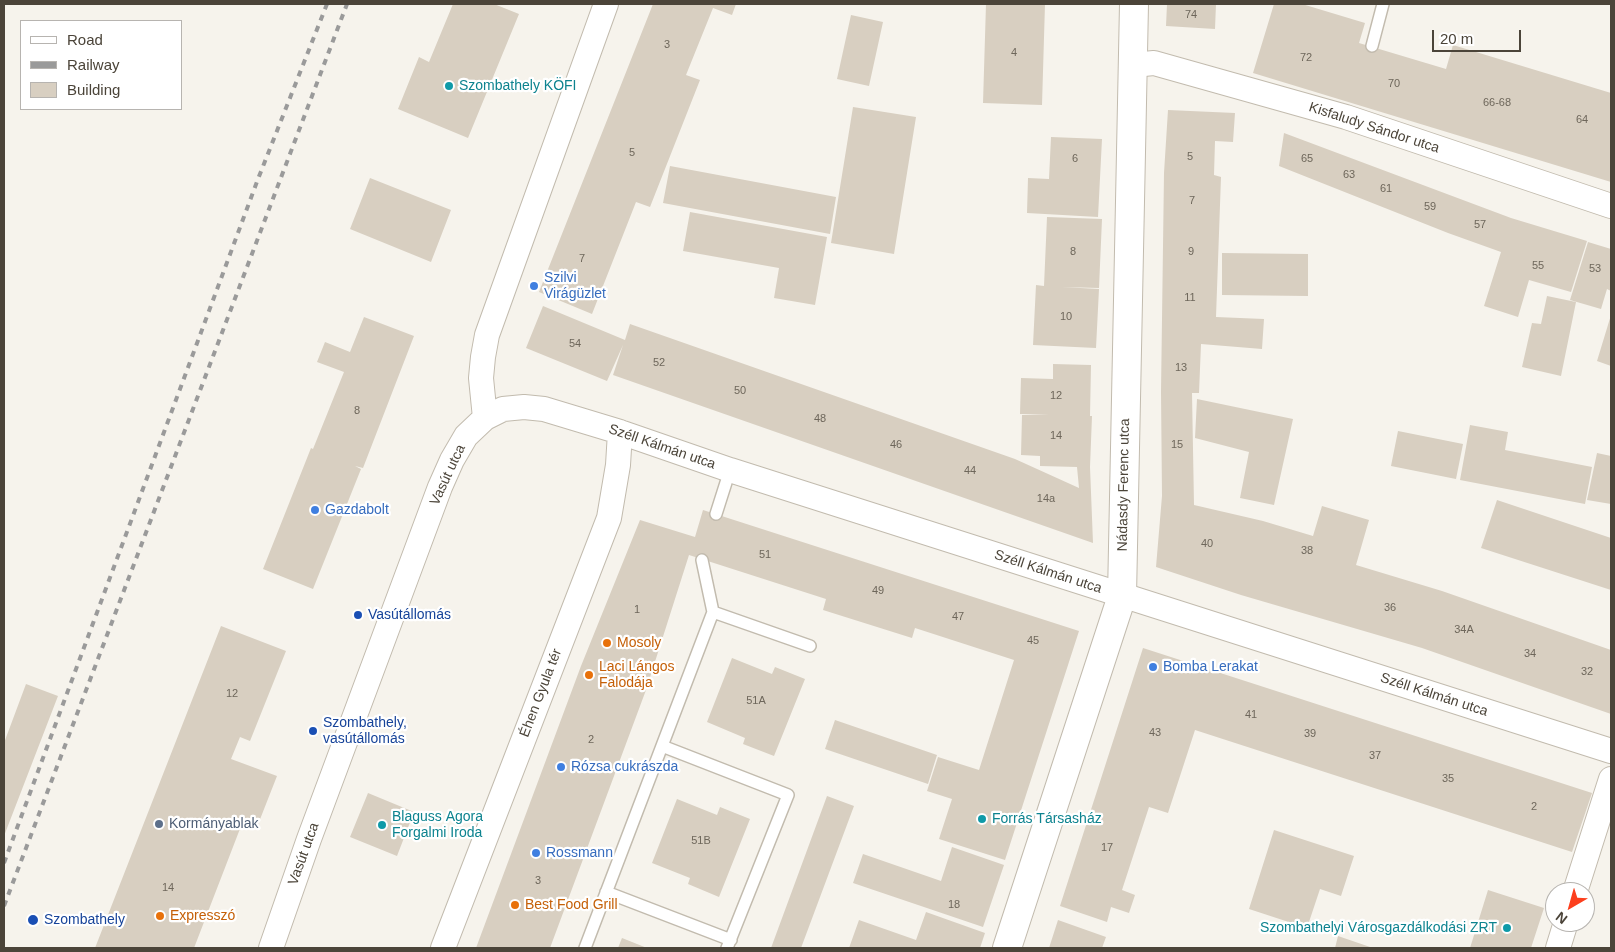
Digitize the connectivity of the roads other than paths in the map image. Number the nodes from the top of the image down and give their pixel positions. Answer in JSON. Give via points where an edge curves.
{"nodes":[{"id":1,"x":606,"y":4,"type":"edge"},
{"id":2,"x":1134,"y":4,"type":"edge"},
{"id":3,"x":1383,"y":4,"type":"edge"},
{"id":4,"x":1372,"y":46,"type":"dead end"},
{"id":5,"x":1133,"y":65,"type":"junction"},
{"id":6,"x":1611,"y":206,"type":"edge"},
{"id":7,"x":485,"y":418,"type":"junction"},
{"id":8,"x":620,"y":432,"type":"junction"},
{"id":9,"x":730,"y":470,"type":"junction"},
{"id":10,"x":716,"y":514,"type":"dead end"},
{"id":11,"x":702,"y":560,"type":"dead end"},
{"id":12,"x":1122,"y":596,"type":"junction"},
{"id":13,"x":713,"y":612,"type":"junction"},
{"id":14,"x":810,"y":646,"type":"dead end"},
{"id":15,"x":662,"y":746,"type":"junction"},
{"id":16,"x":1611,"y":751,"type":"edge"},
{"id":17,"x":1611,"y":779,"type":"edge"},
{"id":18,"x":1579,"y":882,"type":"edge"},
{"id":19,"x":606,"y":892,"type":"junction"},
{"id":20,"x":1563,"y":932,"type":"edge"},
{"id":21,"x":729,"y":944,"type":"edge"},
{"id":22,"x":270,"y":948,"type":"edge"},
{"id":23,"x":443,"y":948,"type":"edge"},
{"id":24,"x":585,"y":948,"type":"edge"},
{"id":25,"x":1007,"y":948,"type":"edge"},
{"id":26,"x":1558,"y":948,"type":"edge"}],
"edges":[{"from":1,"to":7,"type":"street","via":[[488,335],[481,378]]},
{"from":2,"to":5,"type":"street","name":"Nádasdy Ferenc utca"},
{"from":3,"to":4,"type":"lane"},
{"from":5,"to":6,"type":"street","name":"Kisfaludy Sándor utca","via":[[1154,63],[1347,114]]},
{"from":5,"to":12,"type":"street","name":"Nádasdy Ferenc utca"},
{"from":7,"to":8,"type":"street","name":"Széll Kálmán utca","via":[[503,409],[544,409]]},
{"from":7,"to":22,"type":"street","name":"Vasút utca","via":[[466,436],[440,487]]},
{"from":8,"to":9,"type":"street","name":"Széll Kálmán utca"},
{"from":8,"to":23,"type":"street","name":"Éhen Gyula tér","via":[[609,518]]},
{"from":9,"to":10,"type":"lane"},
{"from":9,"to":12,"type":"street","name":"Széll Kálmán utca"},
{"from":11,"to":13,"type":"lane"},
{"from":12,"to":16,"type":"street","name":"Széll Kálmán utca"},
{"from":12,"to":25,"type":"street","name":"Nádasdy Ferenc utca"},
{"from":13,"to":14,"type":"lane"},
{"from":13,"to":15,"type":"lane"},
{"from":15,"to":19,"type":"lane"},
{"from":15,"to":21,"type":"lane","via":[[788,795]]},
{"from":17,"to":18,"type":"street"},
{"from":19,"to":21,"type":"lane"},
{"from":19,"to":24,"type":"lane"},
{"from":20,"to":26,"type":"street"}]}
